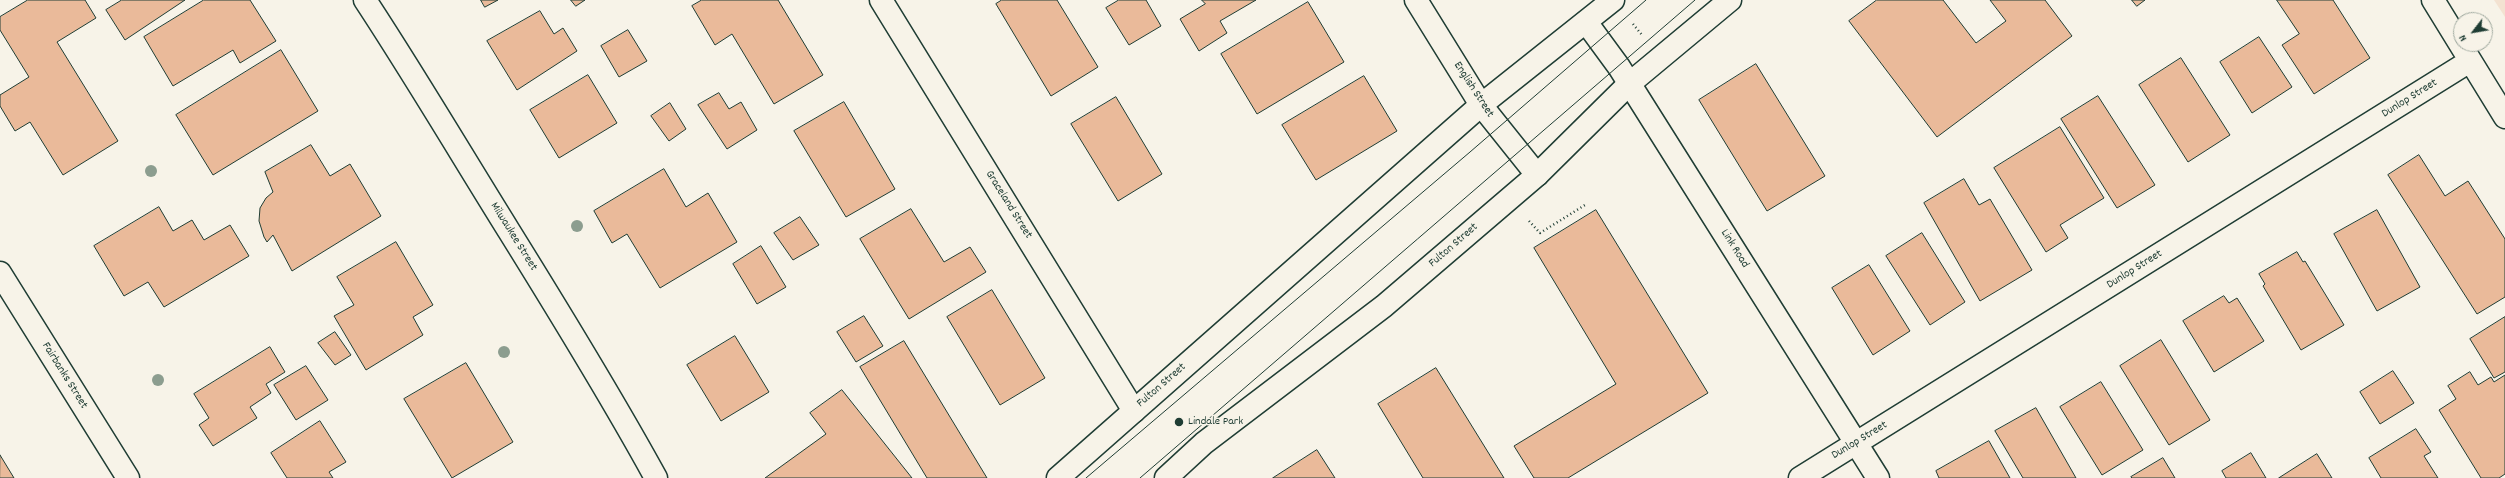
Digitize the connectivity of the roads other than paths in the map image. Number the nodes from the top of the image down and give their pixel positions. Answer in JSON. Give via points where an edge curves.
{"nodes":[{"id":1,"x":365,"y":0,"type":"edge"},
{"id":2,"x":881,"y":0,"type":"edge"},
{"id":3,"x":1416,"y":0,"type":"edge"},
{"id":4,"x":1613,"y":0,"type":"edge"},
{"id":5,"x":1730,"y":0,"type":"edge"},
{"id":6,"x":2433,"y":0,"type":"edge"},
{"id":7,"x":1586,"y":22,"type":"junction"},
{"id":8,"x":2470,"y":61,"type":"junction"},
{"id":9,"x":1629,"y":84,"type":"junction"},
{"id":10,"x":1481,"y":105,"type":"junction"},
{"id":11,"x":2505,"y":117,"type":"edge"},
{"id":12,"x":1537,"y":175,"type":"junction"},
{"id":13,"x":0,"y":273,"type":"edge"},
{"id":14,"x":1134,"y":411,"type":"junction"},
{"id":15,"x":1856,"y":444,"type":"junction"},
{"id":16,"x":128,"y":478,"type":"edge"},
{"id":17,"x":656,"y":478,"type":"edge"},
{"id":18,"x":1058,"y":478,"type":"edge"},
{"id":19,"x":1166,"y":478,"type":"edge"},
{"id":20,"x":1800,"y":478,"type":"edge"},
{"id":21,"x":1878,"y":478,"type":"edge"}],
"edges":[{"from":1,"to":17,"type":"street","name":"Milwaukee Street","via":[[566,324]]},
{"from":2,"to":14,"type":"street","name":"Graceland Street"},
{"from":3,"to":10,"type":"street","name":"English Street"},
{"from":4,"to":7,"type":"street","name":"Fulton Street"},
{"from":5,"to":9,"type":"street","name":"Fulton Street"},
{"from":6,"to":8,"type":"street"},
{"from":7,"to":9,"type":"street","name":"Link Road"},
{"from":7,"to":10,"type":"street","name":"Fulton Street"},
{"from":8,"to":11,"type":"street"},
{"from":8,"to":15,"type":"street","name":"Dunlop Street"},
{"from":9,"to":12,"type":"street","name":"Fulton Street"},
{"from":9,"to":15,"type":"street","name":"Link Road"},
{"from":10,"to":12,"type":"street","name":"English Street"},
{"from":10,"to":14,"type":"street","name":"Fulton Street"},
{"from":12,"to":19,"type":"street","name":"Fulton Street","via":[[1384,306],[1204,443]]},
{"from":13,"to":16,"type":"street","name":"Fairbanks Street"},
{"from":14,"to":18,"type":"street","name":"Fulton Street"},
{"from":15,"to":20,"type":"street","name":"Dunlop Street"},
{"from":15,"to":21,"type":"street","name":"Link Road"}]}
